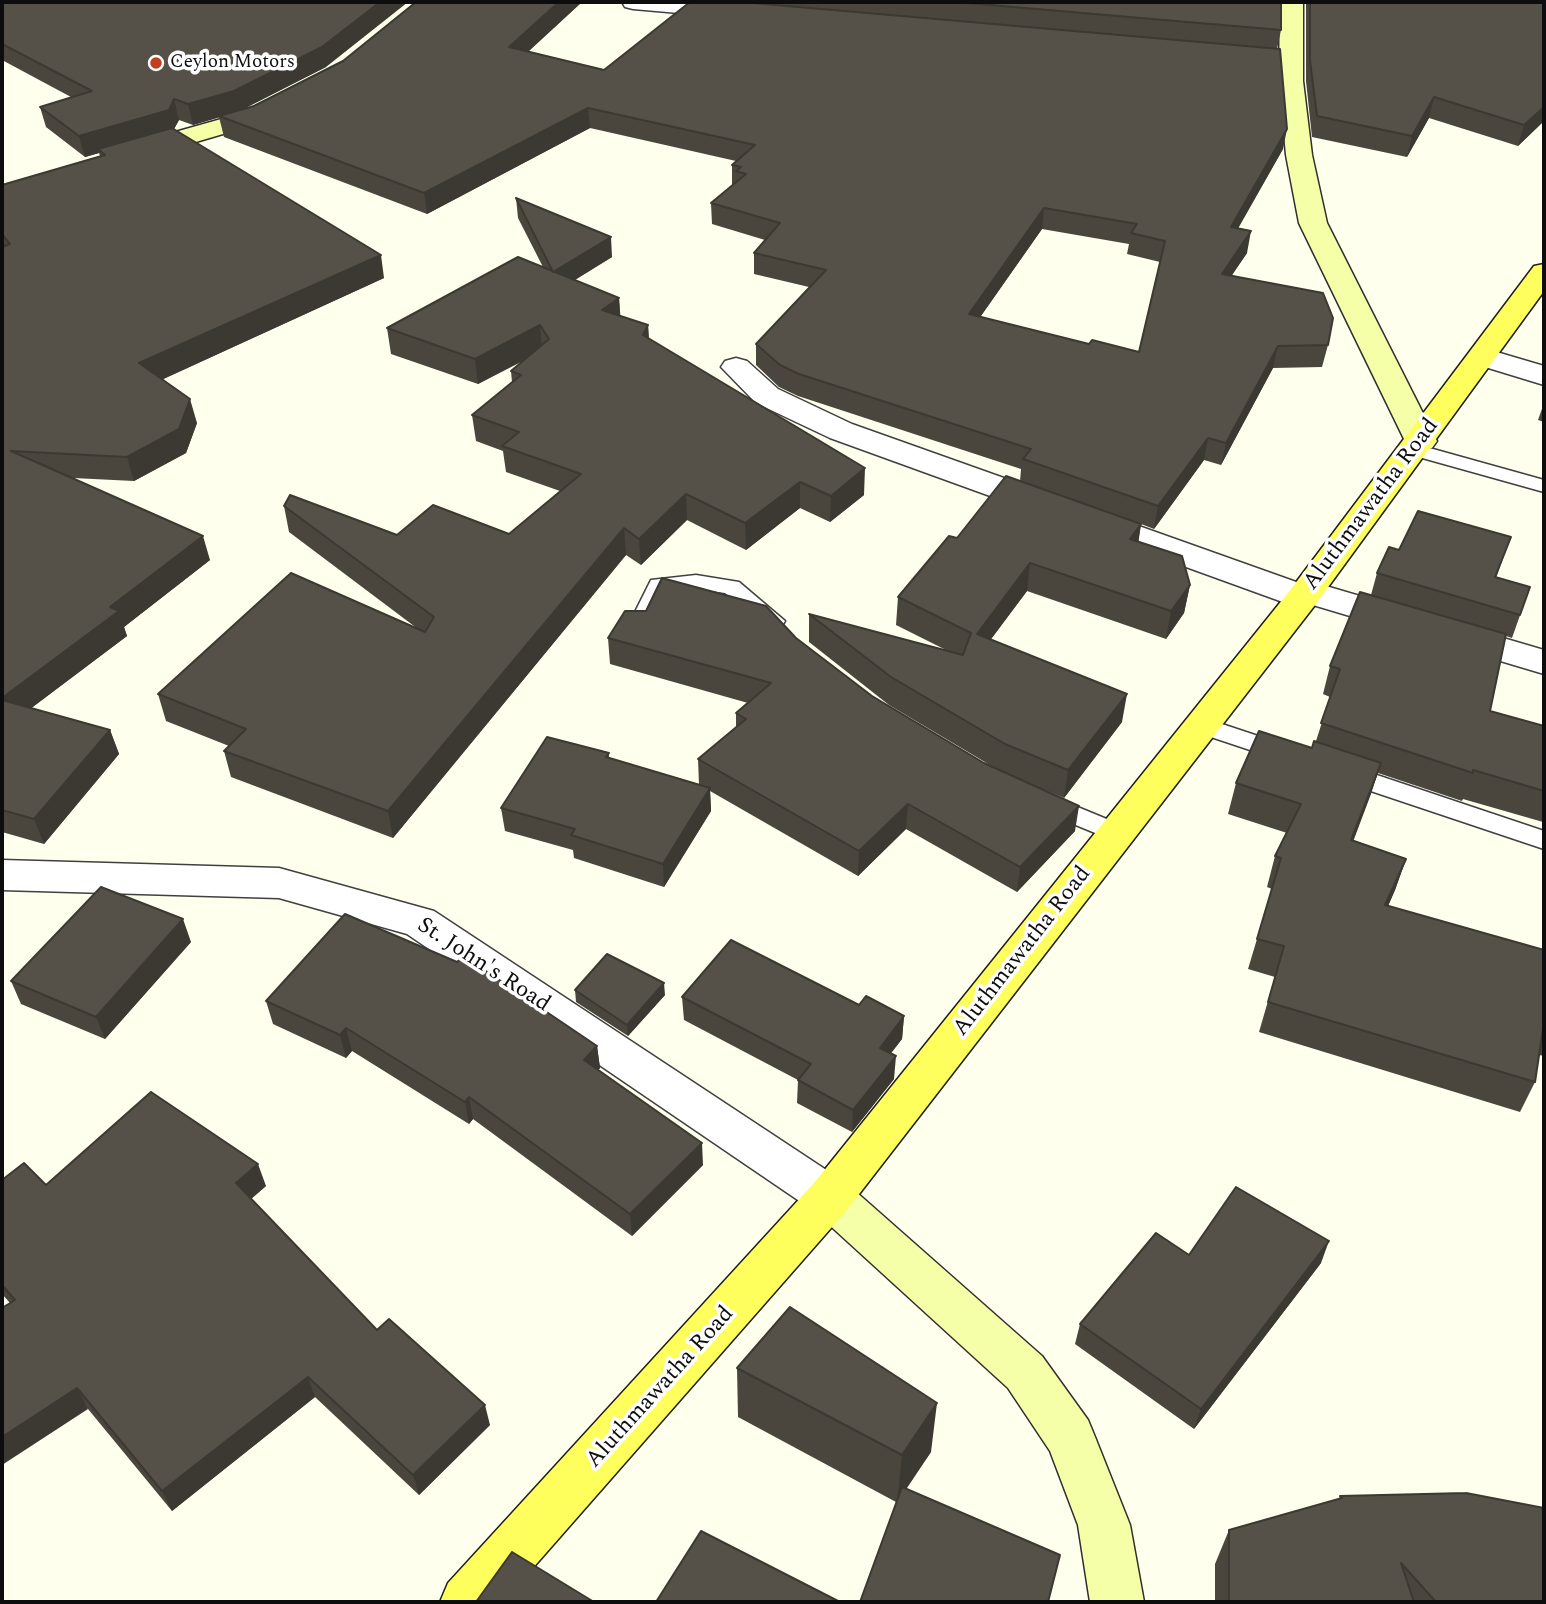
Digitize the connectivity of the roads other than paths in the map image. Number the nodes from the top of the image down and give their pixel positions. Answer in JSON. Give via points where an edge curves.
{"nodes":[{"id":1,"x":633,"y":2,"type":"edge"},
{"id":2,"x":1291,"y":2,"type":"edge"},
{"id":3,"x":758,"y":13,"type":"edge"},
{"id":4,"x":292,"y":96,"type":"edge"},
{"id":5,"x":118,"y":157,"type":"edge"},
{"id":6,"x":1544,"y":272,"type":"edge"},
{"id":7,"x":1483,"y":357,"type":"junction"},
{"id":8,"x":736,"y":367,"type":"dead end"},
{"id":9,"x":1544,"y":376,"type":"edge"},
{"id":10,"x":1418,"y":445,"type":"junction"},
{"id":11,"x":1544,"y":486,"type":"edge"},
{"id":12,"x":1305,"y":594,"type":"junction"},
{"id":13,"x":637,"y":630,"type":"edge"},
{"id":14,"x":790,"y":639,"type":"edge"},
{"id":15,"x":1544,"y":662,"type":"edge"},
{"id":16,"x":1200,"y":725,"type":"junction"},
{"id":17,"x":1029,"y":796,"type":"edge"},
{"id":18,"x":1117,"y":833,"type":"junction"},
{"id":19,"x":1544,"y":840,"type":"edge"},
{"id":20,"x":2,"y":874,"type":"edge"},
{"id":21,"x":830,"y":1197,"type":"junction"},
{"id":22,"x":467,"y":1602,"type":"edge"},
{"id":23,"x":1117,"y":1602,"type":"edge"}],
"edges":[{"from":1,"to":3,"type":"street"},
{"from":2,"to":10,"type":"street","via":[[1277,60],[1313,223]]},
{"from":4,"to":5,"type":"street","via":[[248,118]]},
{"from":6,"to":7,"type":"main road","name":"Aluthmawatha Road"},
{"from":7,"to":9,"type":"street"},
{"from":7,"to":10,"type":"main road","name":"Aluthmawatha Road"},
{"from":8,"to":12,"type":"street","via":[[767,396],[841,431]]},
{"from":10,"to":11,"type":"lane"},
{"from":10,"to":12,"type":"main road","name":"Aluthmawatha Road"},
{"from":12,"to":15,"type":"street"},
{"from":12,"to":16,"type":"main road","name":"Aluthmawatha Road"},
{"from":13,"to":14,"type":"lane","via":[[659,585],[696,582],[731,587],[767,614]]},
{"from":16,"to":18,"type":"main road","name":"Aluthmawatha Road"},
{"from":16,"to":19,"type":"lane"},
{"from":17,"to":18,"type":"lane"},
{"from":18,"to":21,"type":"main road","name":"Aluthmawatha Road"},
{"from":20,"to":21,"type":"street","name":"St. John's Road","via":[[279,883],[420,922]]},
{"from":21,"to":22,"type":"main road","name":"Aluthmawatha Road"},
{"from":21,"to":23,"type":"street","via":[[1025,1373],[1070,1437],[1104,1525]]}]}
